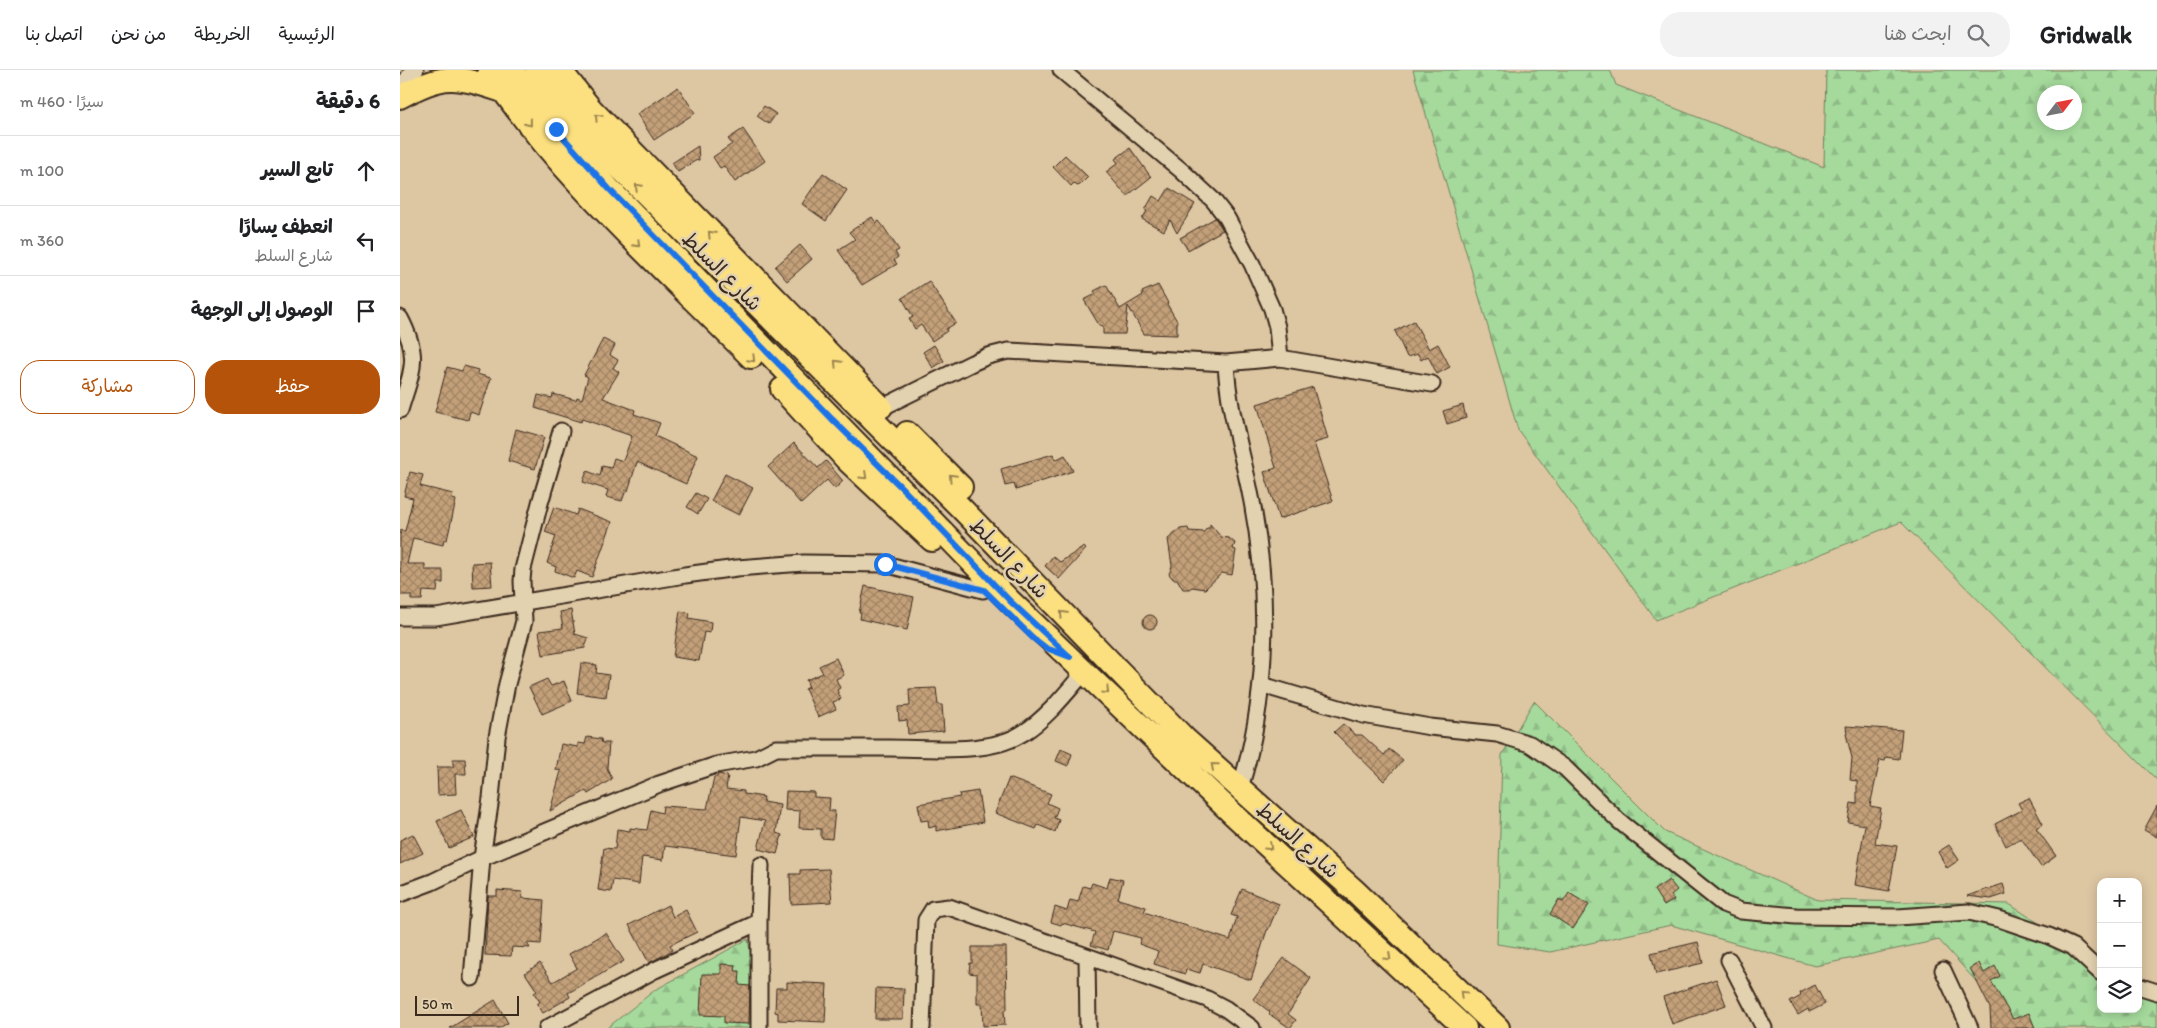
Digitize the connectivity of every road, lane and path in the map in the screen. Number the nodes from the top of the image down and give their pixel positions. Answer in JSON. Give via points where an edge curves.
{"nodes":[{"id":1,"x":414,"y":70,"type":"edge"},
{"id":2,"x":489,"y":70,"type":"edge"},
{"id":3,"x":512,"y":70,"type":"edge"},
{"id":4,"x":537,"y":70,"type":"edge"},
{"id":5,"x":560,"y":70,"type":"edge"},
{"id":6,"x":1061,"y":70,"type":"edge"},
{"id":7,"x":503,"y":91,"type":"junction"},
{"id":8,"x":400,"y":97,"type":"edge"},
{"id":9,"x":400,"y":318,"type":"edge"},
{"id":10,"x":1280,"y":358,"type":"junction"},
{"id":11,"x":1226,"y":363,"type":"junction"},
{"id":12,"x":1432,"y":384,"type":"dead end"},
{"id":13,"x":881,"y":408,"type":"junction"},
{"id":14,"x":400,"y":410,"type":"edge"},
{"id":15,"x":561,"y":431,"type":"dead end"},
{"id":16,"x":1035,"y":584,"type":"junction"},
{"id":17,"x":984,"y":590,"type":"junction"},
{"id":18,"x":524,"y":603,"type":"junction"},
{"id":19,"x":400,"y":617,"type":"edge"},
{"id":20,"x":1078,"y":664,"type":"junction"},
{"id":21,"x":1262,"y":685,"type":"junction"},
{"id":22,"x":1240,"y":788,"type":"junction"},
{"id":23,"x":482,"y":858,"type":"junction"},
{"id":24,"x":761,"y":865,"type":"dead end"},
{"id":25,"x":400,"y":894,"type":"edge"},
{"id":26,"x":759,"y":922,"type":"junction"},
{"id":27,"x":1087,"y":957,"type":"junction"},
{"id":28,"x":1729,"y":960,"type":"dead end"},
{"id":29,"x":2097,"y":969,"type":"edge"},
{"id":30,"x":1943,"y":970,"type":"dead end"},
{"id":31,"x":472,"y":978,"type":"dead end"},
{"id":32,"x":2142,"y":987,"type":"edge"},
{"id":33,"x":2157,"y":992,"type":"edge"},
{"id":34,"x":547,"y":1028,"type":"edge"},
{"id":35,"x":759,"y":1028,"type":"edge"},
{"id":36,"x":922,"y":1028,"type":"edge"},
{"id":37,"x":1088,"y":1028,"type":"edge"},
{"id":38,"x":1252,"y":1028,"type":"edge"},
{"id":39,"x":1465,"y":1028,"type":"edge"},
{"id":40,"x":1498,"y":1028,"type":"edge"},
{"id":41,"x":1764,"y":1028,"type":"edge"},
{"id":42,"x":1970,"y":1028,"type":"edge"}],
"edges":[{"from":1,"to":8,"type":"street"},
{"from":2,"to":7,"type":"main road"},
{"from":3,"to":20,"type":"main road","name":"شارع السلط","via":[[543,113],[610,190],[1010,601]]},
{"from":16,"to":4,"type":"main road","name":"شارع السلط","one_way":true,"via":[[623,171],[570,114]]},
{"from":13,"to":5,"type":"main road","one_way":true,"via":[[591,109]]},
{"from":6,"to":10,"type":"street","via":[[1182,171],[1227,218],[1272,309]]},
{"from":7,"to":8,"type":"main road","via":[[455,78],[440,79]]},
{"from":7,"to":17,"type":"main road","one_way":true,"via":[[599,205],[778,384],[847,460]]},
{"from":9,"to":14,"type":"street","via":[[414,359]]},
{"from":10,"to":11,"type":"street"},
{"from":10,"to":12,"type":"street"},
{"from":11,"to":13,"type":"street","via":[[1008,351],[980,360]]},
{"from":11,"to":21,"type":"street","via":[[1231,415],[1249,487],[1260,562],[1264,626]]},
{"from":16,"to":13,"type":"main road","one_way":true,"via":[[988,514]]},
{"from":15,"to":18,"type":"street","via":[[525,558]]},
{"from":22,"to":16,"type":"main road","name":"شارع السلط","one_way":true,"via":[[1185,740]]},
{"from":17,"to":18,"type":"street","via":[[885,564],[804,563],[685,575]]},
{"from":17,"to":20,"type":"main road","via":[[1033,638]]},
{"from":18,"to":19,"type":"street","via":[[436,618]]},
{"from":18,"to":23,"type":"street","via":[[521,635],[501,710]]},
{"from":20,"to":23,"type":"street","via":[[1038,721],[1022,734],[995,744],[931,748],[776,748],[756,758],[716,765],[659,784]]},
{"from":20,"to":39,"type":"main road","name":"شارع السلط","one_way":true,"via":[[1233,814]]},
{"from":21,"to":22,"type":"street","via":[[1250,756]]},
{"from":21,"to":29,"type":"street","via":[[1363,715],[1497,734],[1530,744],[1565,768],[1619,821],[1723,904],[1741,910],[1796,916],[1898,917],[1969,912],[2049,936],[2073,948]]},
{"from":40,"to":22,"type":"main road","name":"شارع السلط","one_way":true,"via":[[1355,891]]},
{"from":23,"to":25,"type":"street"},
{"from":23,"to":31,"type":"street"},
{"from":24,"to":26,"type":"street"},
{"from":26,"to":34,"type":"street","via":[[683,956]]},
{"from":26,"to":35,"type":"street"},
{"from":27,"to":36,"type":"street","via":[[949,907],[933,909],[926,920]]},
{"from":27,"to":37,"type":"street"},
{"from":27,"to":38,"type":"street","via":[[1207,999]]},
{"from":28,"to":41,"type":"street"},
{"from":30,"to":42,"type":"street"},
{"from":32,"to":33,"type":"street"}]}
